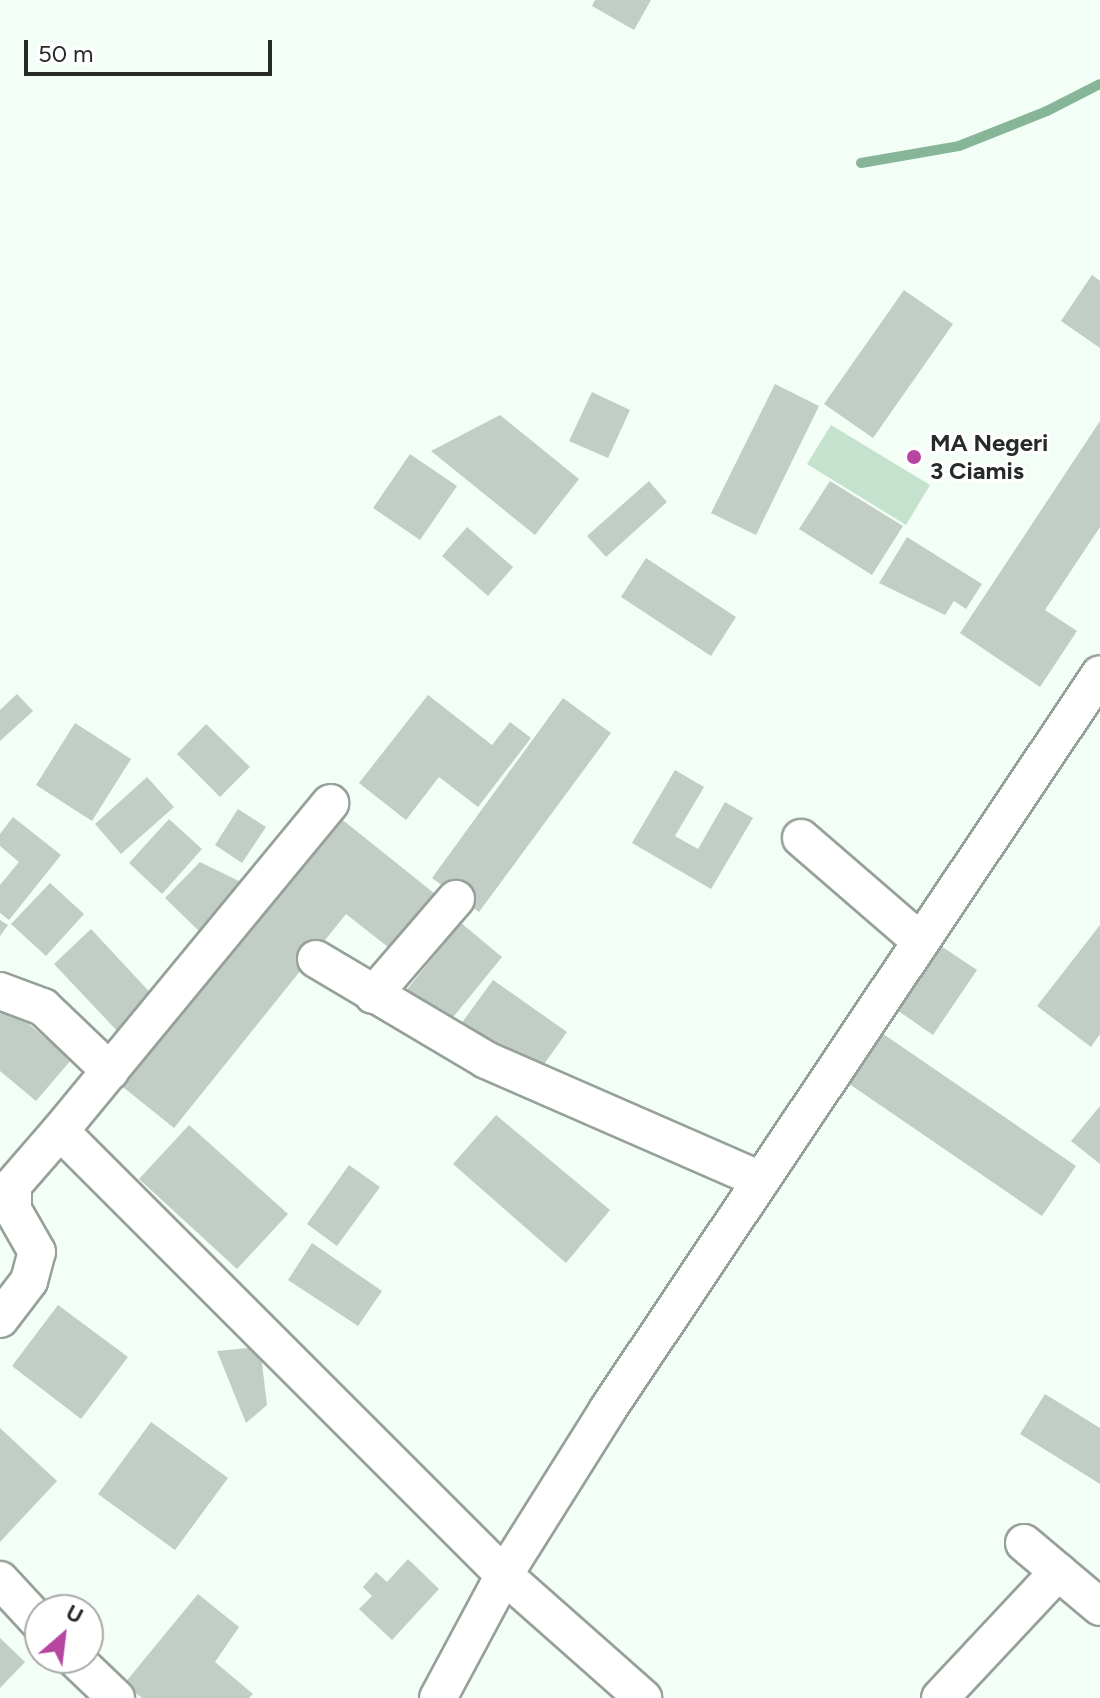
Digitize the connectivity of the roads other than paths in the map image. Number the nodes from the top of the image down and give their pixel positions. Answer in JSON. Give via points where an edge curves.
{"nodes":[{"id":1,"x":1100,"y":674,"type":"edge"},
{"id":2,"x":330,"y":803,"type":"dead end"},
{"id":3,"x":801,"y":838,"type":"dead end"},
{"id":4,"x":456,"y":899,"type":"dead end"},
{"id":5,"x":918,"y":939,"type":"junction"},
{"id":6,"x":316,"y":959,"type":"dead end"},
{"id":7,"x":0,"y":991,"type":"edge"},
{"id":8,"x":373,"y":995,"type":"junction"},
{"id":9,"x":110,"y":1071,"type":"junction"},
{"id":10,"x":60,"y":1131,"type":"junction"},
{"id":11,"x":759,"y":1179,"type":"junction"},
{"id":12,"x":0,"y":1319,"type":"edge"},
{"id":13,"x":1024,"y":1543,"type":"dead end"},
{"id":14,"x":1058,"y":1572,"type":"junction"},
{"id":15,"x":504,"y":1575,"type":"junction"},
{"id":16,"x":0,"y":1580,"type":"edge"},
{"id":17,"x":24,"y":1606,"type":"edge"},
{"id":18,"x":1100,"y":1607,"type":"edge"},
{"id":19,"x":91,"y":1674,"type":"edge"},
{"id":20,"x":116,"y":1698,"type":"edge"},
{"id":21,"x":438,"y":1698,"type":"edge"},
{"id":22,"x":643,"y":1698,"type":"edge"},
{"id":23,"x":940,"y":1698,"type":"edge"}],
"edges":[{"from":1,"to":5,"type":"street"},
{"from":2,"to":9,"type":"street"},
{"from":3,"to":5,"type":"street"},
{"from":4,"to":8,"type":"street"},
{"from":5,"to":11,"type":"street"},
{"from":6,"to":8,"type":"street"},
{"from":7,"to":9,"type":"street","via":[[43,1007]]},
{"from":8,"to":11,"type":"street","via":[[486,1060]]},
{"from":9,"to":10,"type":"street"},
{"from":10,"to":12,"type":"street","via":[[13,1185],[13,1210],[37,1252],[29,1281]]},
{"from":10,"to":15,"type":"street"},
{"from":11,"to":15,"type":"street"},
{"from":13,"to":14,"type":"street"},
{"from":14,"to":18,"type":"street"},
{"from":14,"to":23,"type":"street"},
{"from":15,"to":21,"type":"street"},
{"from":15,"to":22,"type":"street"},
{"from":16,"to":17,"type":"street"},
{"from":19,"to":20,"type":"street"}]}
